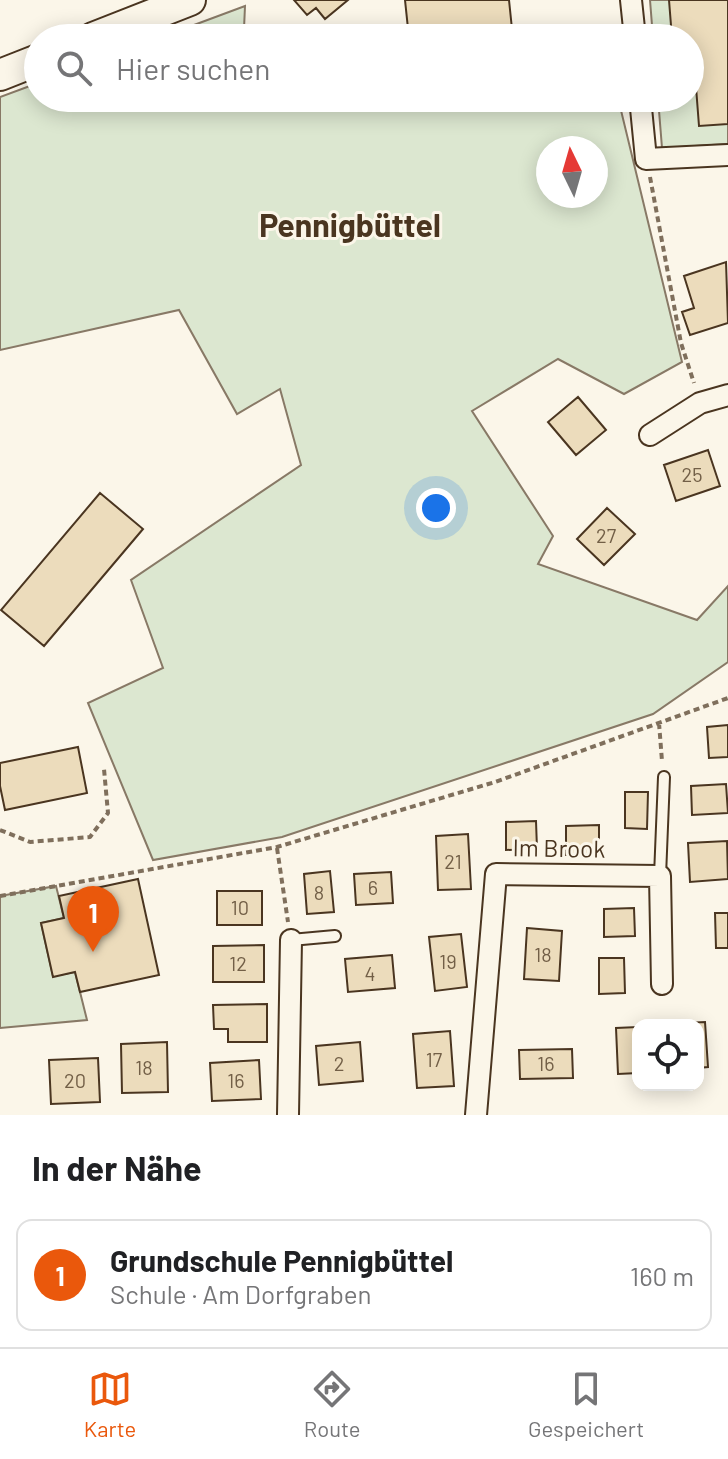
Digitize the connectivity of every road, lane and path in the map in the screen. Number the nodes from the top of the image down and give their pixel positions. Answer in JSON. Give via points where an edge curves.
{"nodes":[{"id":1,"x":190,"y":0,"type":"edge"},
{"id":2,"x":631,"y":0,"type":"edge"},
{"id":3,"x":129,"y":24,"type":"edge"},
{"id":4,"x":634,"y":24,"type":"edge"},
{"id":5,"x":24,"y":66,"type":"edge"},
{"id":6,"x":0,"y":75,"type":"edge"},
{"id":7,"x":641,"y":112,"type":"edge"},
{"id":8,"x":728,"y":155,"type":"edge"},
{"id":9,"x":646,"y":159,"type":"junction"},
{"id":10,"x":728,"y":395,"type":"edge"},
{"id":11,"x":700,"y":403,"type":"junction"},
{"id":12,"x":650,"y":435,"type":"dead end"},
{"id":13,"x":728,"y":698,"type":"edge"},
{"id":14,"x":659,"y":723,"type":"junction"},
{"id":15,"x":104,"y":769,"type":"dead end"},
{"id":16,"x":664,"y":777,"type":"joint"},
{"id":17,"x":0,"y":830,"type":"edge"},
{"id":18,"x":277,"y":847,"type":"junction"},
{"id":19,"x":660,"y":876,"type":"junction"},
{"id":20,"x":0,"y":896,"type":"edge"},
{"id":21,"x":335,"y":936,"type":"dead end"},
{"id":22,"x":291,"y":940,"type":"junction"},
{"id":23,"x":662,"y":984,"type":"dead end"},
{"id":24,"x":288,"y":1115,"type":"edge"},
{"id":25,"x":476,"y":1115,"type":"edge"}],
"edges":[{"from":1,"to":3,"type":"street"},
{"from":2,"to":4,"type":"street"},
{"from":5,"to":6,"type":"street"},
{"from":7,"to":9,"type":"street"},
{"from":8,"to":9,"type":"street"},
{"from":9,"to":11,"type":"path","via":[[681,343]]},
{"from":10,"to":11,"type":"street"},
{"from":11,"to":12,"type":"street"},
{"from":13,"to":14,"type":"path"},
{"from":14,"to":16,"type":"path"},
{"from":14,"to":18,"type":"path","via":[[495,782]]},
{"from":15,"to":17,"type":"path","via":[[108,813],[90,837],[30,842]]},
{"from":16,"to":19,"type":"lane"},
{"from":18,"to":20,"type":"path"},
{"from":18,"to":22,"type":"path"},
{"from":19,"to":23,"type":"street"},
{"from":19,"to":25,"type":"street","name":"Im Brook","via":[[496,874]]},
{"from":21,"to":22,"type":"lane"},
{"from":22,"to":24,"type":"street"}]}
